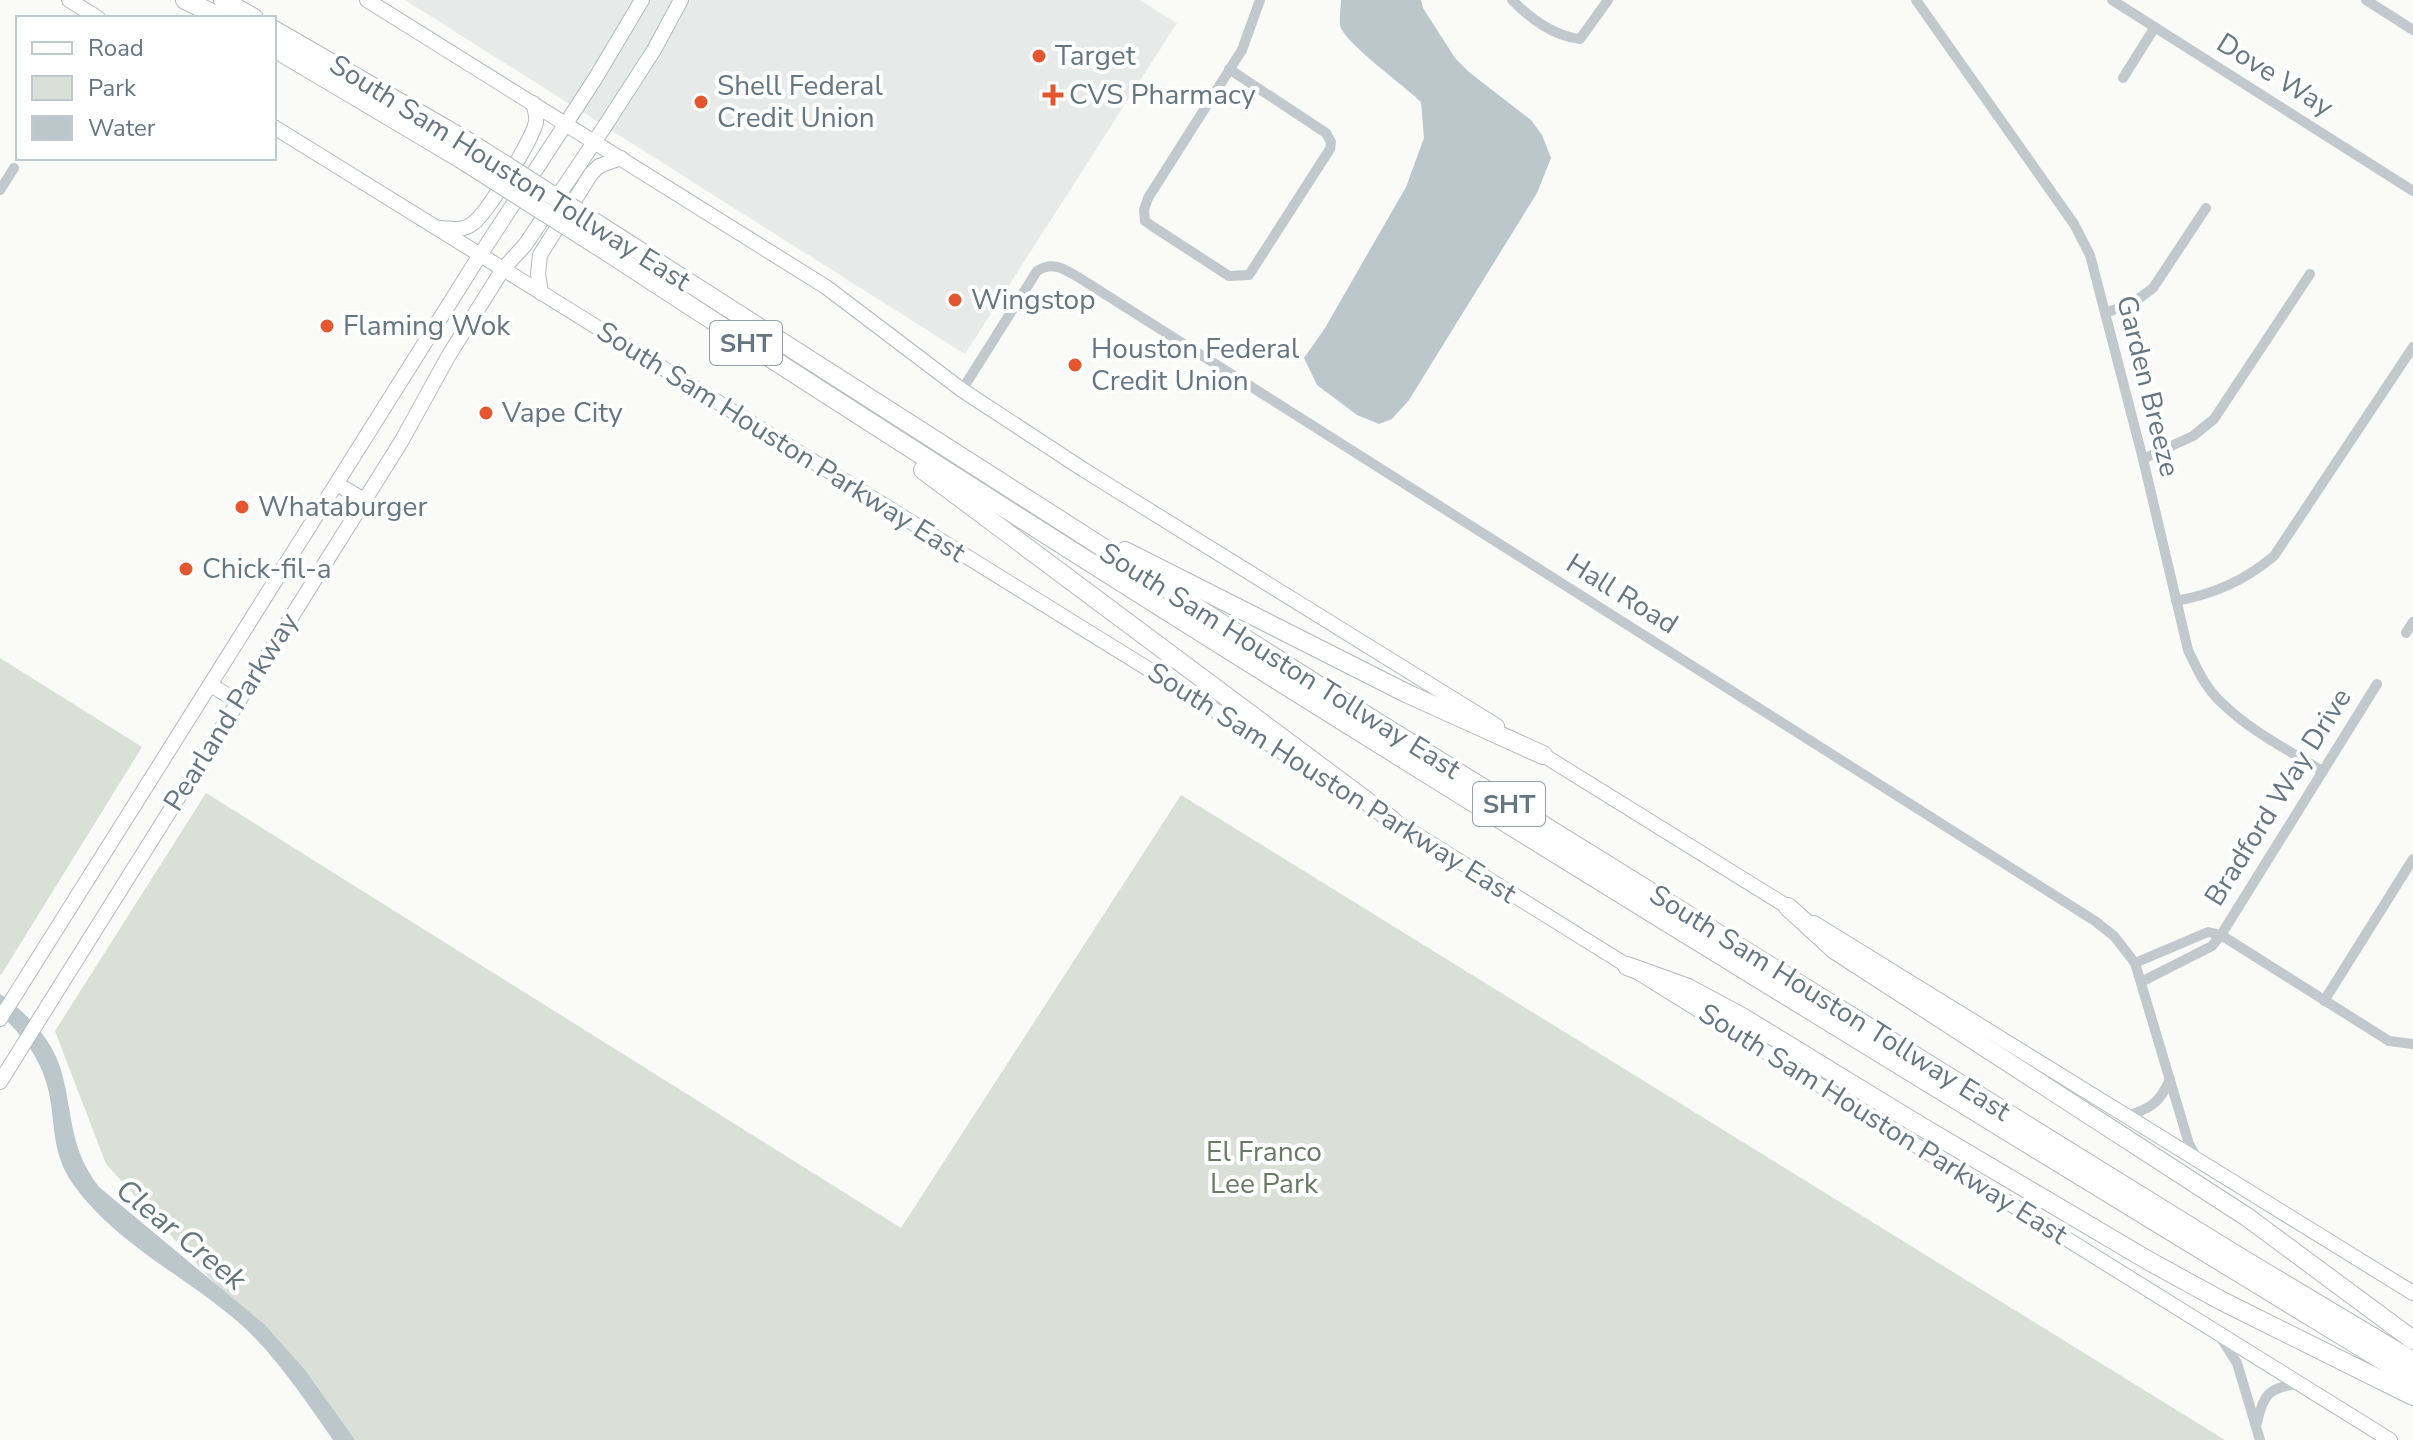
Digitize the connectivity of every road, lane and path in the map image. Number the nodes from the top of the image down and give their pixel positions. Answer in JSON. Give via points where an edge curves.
{"nodes":[{"id":1,"x":69,"y":0,"type":"edge"},
{"id":2,"x":185,"y":0,"type":"edge"},
{"id":3,"x":193,"y":0,"type":"edge"},
{"id":4,"x":367,"y":0,"type":"edge"},
{"id":5,"x":681,"y":0,"type":"edge"},
{"id":6,"x":1260,"y":0,"type":"edge"},
{"id":7,"x":1512,"y":0,"type":"edge"},
{"id":8,"x":1608,"y":0,"type":"edge"},
{"id":9,"x":1916,"y":0,"type":"edge"},
{"id":10,"x":2112,"y":0,"type":"edge"},
{"id":11,"x":2366,"y":0,"type":"edge"},
{"id":12,"x":640,"y":1,"type":"edge"},
{"id":13,"x":226,"y":9,"type":"edge"},
{"id":14,"x":95,"y":16,"type":"edge"},
{"id":15,"x":248,"y":16,"type":"edge"},
{"id":16,"x":2155,"y":27,"type":"junction"},
{"id":17,"x":2413,"y":30,"type":"edge"},
{"id":18,"x":276,"y":31,"type":"edge"},
{"id":19,"x":276,"y":49,"type":"edge"},
{"id":20,"x":1229,"y":69,"type":"junction"},
{"id":21,"x":2123,"y":78,"type":"dead end"},
{"id":22,"x":533,"y":103,"type":"junction"},
{"id":23,"x":566,"y":123,"type":"junction"},
{"id":24,"x":276,"y":128,"type":"edge"},
{"id":25,"x":593,"y":142,"type":"junction"},
{"id":26,"x":466,"y":152,"type":"junction"},
{"id":27,"x":621,"y":158,"type":"junction"},
{"id":28,"x":14,"y":168,"type":"dead end"},
{"id":29,"x":0,"y":190,"type":"edge"},
{"id":30,"x":2413,"y":191,"type":"edge"},
{"id":31,"x":2206,"y":208,"type":"dead end"},
{"id":32,"x":437,"y":227,"type":"junction"},
{"id":33,"x":609,"y":242,"type":"junction"},
{"id":34,"x":480,"y":255,"type":"junction"},
{"id":35,"x":503,"y":269,"type":"junction"},
{"id":36,"x":2310,"y":274,"type":"dead end"},
{"id":37,"x":541,"y":293,"type":"junction"},
{"id":38,"x":2105,"y":313,"type":"junction"},
{"id":39,"x":2413,"y":347,"type":"edge"},
{"id":40,"x":962,"y":390,"type":"junction"},
{"id":41,"x":887,"y":435,"type":"junction"},
{"id":42,"x":2143,"y":459,"type":"junction"},
{"id":43,"x":337,"y":484,"type":"junction"},
{"id":44,"x":364,"y":500,"type":"junction"},
{"id":45,"x":1047,"y":514,"type":"junction"},
{"id":46,"x":2176,"y":601,"type":"junction"},
{"id":47,"x":2413,"y":622,"type":"edge"},
{"id":48,"x":2406,"y":633,"type":"dead end"},
{"id":49,"x":2377,"y":684,"type":"dead end"},
{"id":50,"x":211,"y":685,"type":"junction"},
{"id":51,"x":238,"y":702,"type":"junction"},
{"id":52,"x":1543,"y":755,"type":"junction"},
{"id":53,"x":2322,"y":771,"type":"junction"},
{"id":54,"x":1392,"y":820,"type":"junction"},
{"id":55,"x":2413,"y":859,"type":"edge"},
{"id":56,"x":1788,"y":907,"type":"junction"},
{"id":57,"x":2221,"y":935,"type":"junction"},
{"id":58,"x":2135,"y":963,"type":"junction"},
{"id":59,"x":1627,"y":966,"type":"junction"},
{"id":60,"x":2141,"y":982,"type":"junction"},
{"id":61,"x":2324,"y":1001,"type":"junction"},
{"id":62,"x":0,"y":1019,"type":"edge"},
{"id":63,"x":2413,"y":1044,"type":"edge"},
{"id":64,"x":2170,"y":1079,"type":"junction"},
{"id":65,"x":0,"y":1082,"type":"edge"},
{"id":66,"x":2126,"y":1116,"type":"junction"},
{"id":67,"x":2199,"y":1161,"type":"junction"},
{"id":68,"x":2413,"y":1293,"type":"edge"},
{"id":69,"x":2209,"y":1327,"type":"junction"},
{"id":70,"x":2413,"y":1340,"type":"edge"},
{"id":71,"x":2413,"y":1361,"type":"edge"},
{"id":72,"x":2413,"y":1379,"type":"edge"},
{"id":73,"x":2302,"y":1384,"type":"junction"},
{"id":74,"x":2413,"y":1396,"type":"edge"},
{"id":75,"x":2257,"y":1425,"type":"junction"},
{"id":76,"x":2260,"y":1440,"type":"edge"},
{"id":77,"x":2390,"y":1440,"type":"edge"}],
"edges":[{"from":1,"to":14,"type":"main road"},
{"from":2,"to":13,"type":"highway"},
{"from":3,"to":13,"type":"highway"},
{"from":4,"to":22,"type":"main road"},
{"from":5,"to":25,"type":"main road","name":"Pearland Parkway"},
{"from":6,"to":20,"type":"street","via":[[1242,50]]},
{"from":7,"to":8,"type":"street","via":[[1542,26],[1580,39]]},
{"from":9,"to":38,"type":"street","name":"Garden Breeze","via":[[2074,224],[2090,255]]},
{"from":10,"to":16,"type":"street","name":"Dove Way"},
{"from":11,"to":17,"type":"street"},
{"from":12,"to":23,"type":"main road","name":"Pearland Parkway"},
{"from":13,"to":15,"type":"highway"},
{"from":16,"to":21,"type":"street"},
{"from":16,"to":30,"type":"street","name":"Dove Way"},
{"from":18,"to":26,"type":"highway","name":"South Sam Houston Tollway East","number":"SHT"},
{"from":19,"to":26,"type":"highway","name":"South Sam Houston Tollway East","number":"SHT"},
{"from":20,"to":20,"type":"street","via":[[1326,133],[1331,142],[1249,275],[1229,276],[1145,221],[1144,210]]},
{"from":22,"to":23,"type":"main road"},
{"from":22,"to":32,"type":"main road","via":[[536,121],[531,136],[485,210],[458,230]]},
{"from":23,"to":25,"type":"main road"},
{"from":23,"to":34,"type":"main road","name":"Pearland Parkway"},
{"from":24,"to":32,"type":"main road","name":"South Sam Houston Parkway East"},
{"from":25,"to":27,"type":"main road"},
{"from":25,"to":35,"type":"main road","name":"Pearland Parkway","via":[[525,245]]},
{"from":26,"to":33,"type":"highway","name":"South Sam Houston Tollway East","number":"SHT","bridge":true},
{"from":27,"to":37,"type":"main road","via":[[591,174],[540,255]]},
{"from":27,"to":40,"type":"main road","via":[[826,287]]},
{"from":28,"to":29,"type":"street"},
{"from":31,"to":38,"type":"street","via":[[2153,288],[2133,303]]},
{"from":32,"to":34,"type":"main road","name":"South Sam Houston Parkway East"},
{"from":33,"to":41,"type":"highway","name":"South Sam Houston Tollway East","number":"SHT"},
{"from":33,"to":45,"type":"highway","name":"South Sam Houston Tollway East","number":"SHT"},
{"from":34,"to":35,"type":"main road","name":"South Sam Houston Parkway East"},
{"from":34,"to":43,"type":"main road","name":"Pearland Parkway"},
{"from":35,"to":37,"type":"main road","name":"South Sam Houston Parkway East"},
{"from":35,"to":44,"type":"main road","name":"Pearland Parkway"},
{"from":36,"to":42,"type":"street","via":[[2214,419],[2193,436]]},
{"from":37,"to":54,"type":"main road","name":"South Sam Houston Parkway East"},
{"from":38,"to":42,"type":"street","name":"Garden Breeze"},
{"from":39,"to":46,"type":"street","via":[[2274,556],[2225,589]]},
{"from":40,"to":52,"type":"main road"},
{"from":40,"to":58,"type":"street","name":"Hall Road","via":[[1037,271],[1054,265],[1067,270],[2095,921]]},
{"from":41,"to":54,"type":"highway","via":[[925,472]]},
{"from":41,"to":72,"type":"highway","name":"South Sam Houston Tollway East","number":"SHT","via":[[1348,727]]},
{"from":42,"to":46,"type":"street","name":"Garden Breeze"},
{"from":43,"to":44,"type":"main road"},
{"from":43,"to":50,"type":"main road","name":"Pearland Parkway"},
{"from":44,"to":51,"type":"main road","name":"Pearland Parkway"},
{"from":45,"to":52,"type":"highway","via":[[1406,693]]},
{"from":45,"to":71,"type":"highway","name":"South Sam Houston Tollway East","number":"SHT"},
{"from":46,"to":53,"type":"street","name":"Garden Breeze","via":[[2188,650],[2221,703]]},
{"from":47,"to":48,"type":"street"},
{"from":49,"to":53,"type":"street","name":"Bradford Way Drive"},
{"from":50,"to":51,"type":"main road"},
{"from":50,"to":62,"type":"main road","name":"Pearland Parkway"},
{"from":51,"to":65,"type":"main road","name":"Pearland Parkway"},
{"from":52,"to":56,"type":"main road"},
{"from":53,"to":57,"type":"street","name":"Bradford Way Drive"},
{"from":54,"to":59,"type":"main road","name":"South Sam Houston Parkway East"},
{"from":55,"to":61,"type":"street"},
{"from":56,"to":66,"type":"main road"},
{"from":56,"to":70,"type":"highway","via":[[1835,950],[2234,1208]]},
{"from":57,"to":58,"type":"street","via":[[2208,932]]},
{"from":57,"to":60,"type":"street","via":[[2212,946]]},
{"from":57,"to":61,"type":"street"},
{"from":58,"to":60,"type":"street","name":"Hall Road"},
{"from":59,"to":69,"type":"main road","name":"South Sam Houston Parkway East"},
{"from":59,"to":74,"type":"highway","via":[[1688,988],[1742,1017],[2149,1261]]},
{"from":60,"to":64,"type":"street","name":"Hall Road"},
{"from":61,"to":63,"type":"street","via":[[2389,1041]]},
{"from":64,"to":66,"type":"street","via":[[2158,1102]]},
{"from":64,"to":67,"type":"street","name":"Hall Road"},
{"from":66,"to":67,"type":"main road"},
{"from":67,"to":68,"type":"main road"},
{"from":69,"to":73,"type":"main road","name":"South Sam Houston Parkway East"},
{"from":69,"to":75,"type":"street","via":[[2237,1363]]},
{"from":73,"to":75,"type":"street","via":[[2271,1391],[2261,1402]]},
{"from":73,"to":77,"type":"main road","name":"South Sam Houston Parkway East"},
{"from":75,"to":76,"type":"street"}]}
